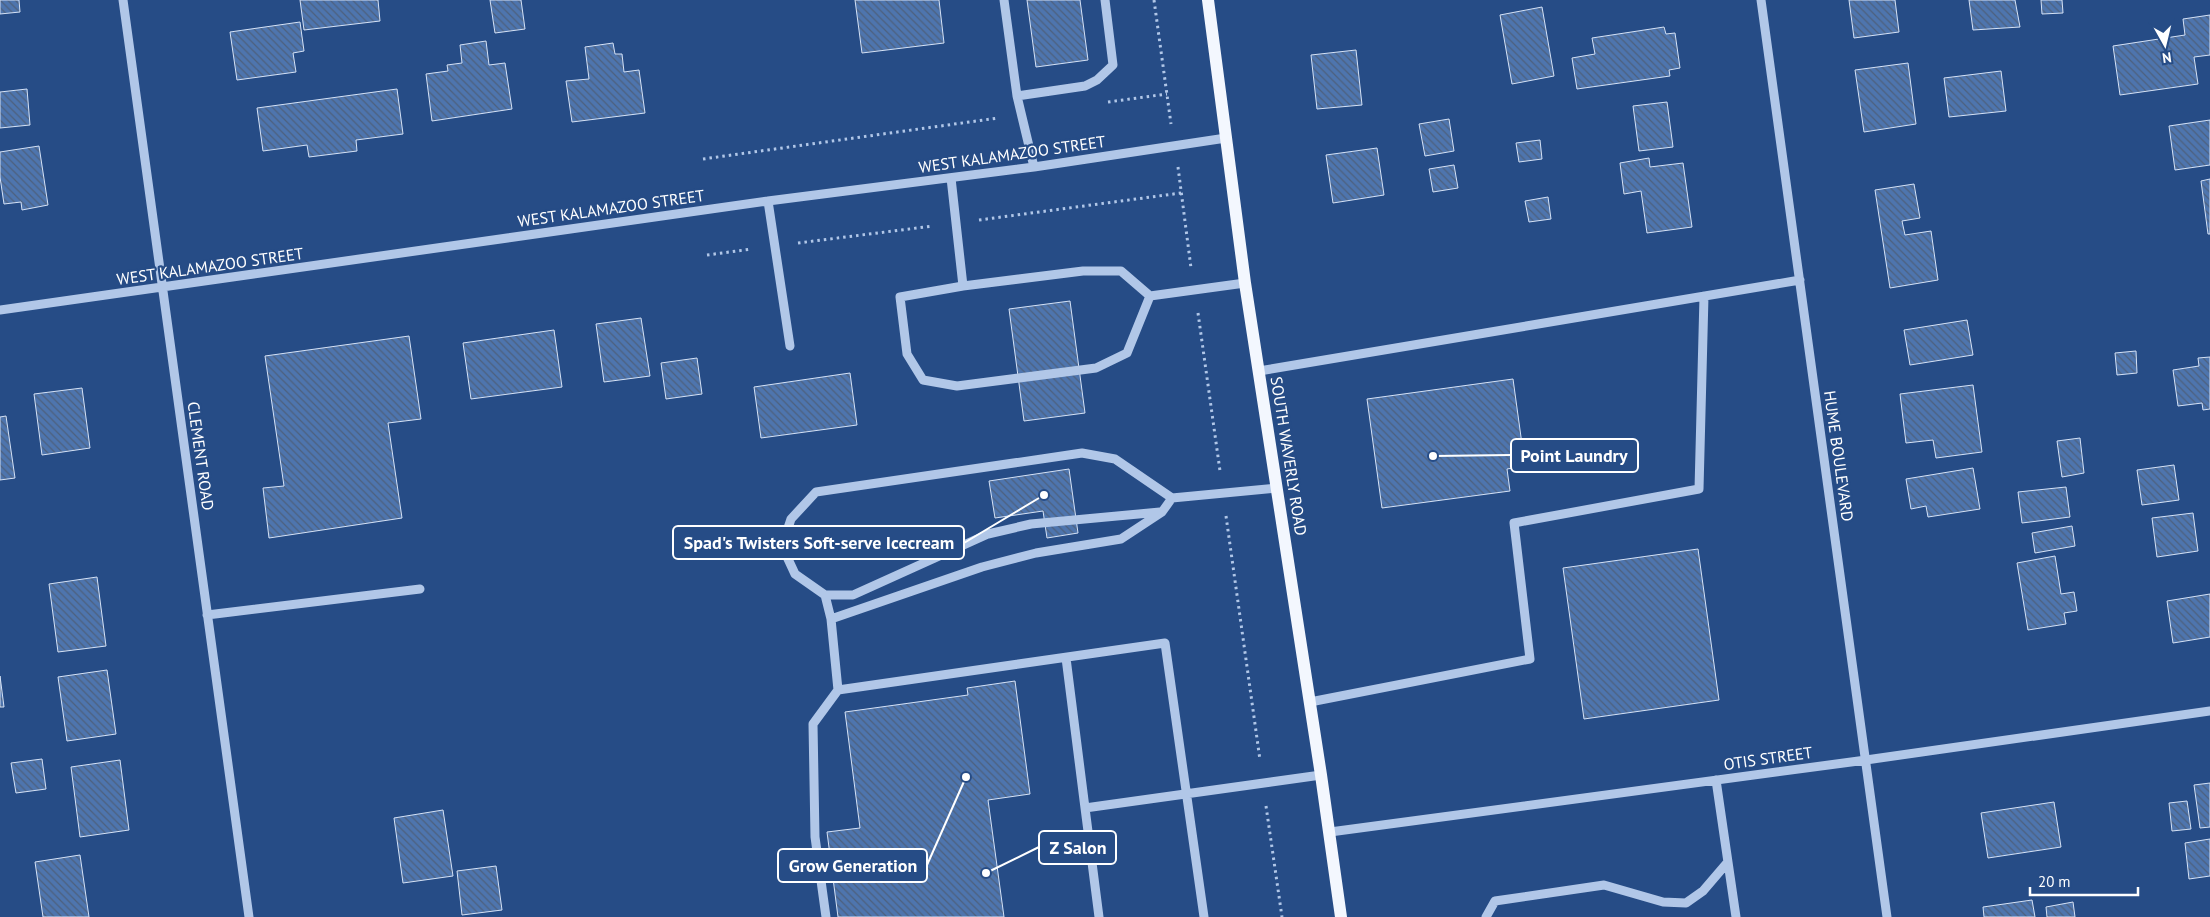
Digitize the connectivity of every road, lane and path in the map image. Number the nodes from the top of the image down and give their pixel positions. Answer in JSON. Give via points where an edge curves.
{"nodes":[{"id":1,"x":123,"y":0,"type":"edge"},
{"id":2,"x":1004,"y":0,"type":"edge"},
{"id":3,"x":1105,"y":0,"type":"edge"},
{"id":4,"x":1154,"y":0,"type":"edge"},
{"id":5,"x":1208,"y":0,"type":"edge"},
{"id":6,"x":1761,"y":0,"type":"edge"},
{"id":7,"x":1167,"y":94,"type":"junction"},
{"id":8,"x":1017,"y":96,"type":"junction"},
{"id":9,"x":1099,"y":103,"type":"dead end"},
{"id":10,"x":1022,"y":114,"type":"junction"},
{"id":11,"x":1226,"y":138,"type":"junction"},
{"id":12,"x":1175,"y":146,"type":"junction"},
{"id":13,"x":703,"y":159,"type":"dead end"},
{"id":14,"x":1034,"y":167,"type":"junction"},
{"id":15,"x":951,"y":178,"type":"junction"},
{"id":16,"x":768,"y":201,"type":"junction"},
{"id":17,"x":1800,"y":280,"type":"junction"},
{"id":18,"x":1245,"y":283,"type":"junction"},
{"id":19,"x":963,"y":286,"type":"junction"},
{"id":20,"x":162,"y":288,"type":"junction"},
{"id":21,"x":1194,"y":290,"type":"junction"},
{"id":22,"x":1150,"y":296,"type":"junction"},
{"id":23,"x":1704,"y":296,"type":"junction"},
{"id":24,"x":0,"y":310,"type":"edge"},
{"id":25,"x":790,"y":346,"type":"dead end"},
{"id":26,"x":1259,"y":371,"type":"junction"},
{"id":27,"x":1277,"y":488,"type":"junction"},
{"id":28,"x":1223,"y":493,"type":"junction"},
{"id":29,"x":1172,"y":498,"type":"junction"},
{"id":30,"x":1162,"y":512,"type":"junction"},
{"id":31,"x":420,"y":589,"type":"dead end"},
{"id":32,"x":825,"y":596,"type":"junction"},
{"id":33,"x":207,"y":615,"type":"junction"},
{"id":34,"x":831,"y":619,"type":"junction"},
{"id":35,"x":1066,"y":658,"type":"junction"},
{"id":36,"x":838,"y":690,"type":"junction"},
{"id":37,"x":1310,"y":702,"type":"junction"},
{"id":38,"x":2210,"y":711,"type":"edge"},
{"id":39,"x":1866,"y":760,"type":"junction"},
{"id":40,"x":1321,"y":775,"type":"junction"},
{"id":41,"x":1716,"y":780,"type":"junction"},
{"id":42,"x":1263,"y":783,"type":"junction"},
{"id":43,"x":1187,"y":794,"type":"junction"},
{"id":44,"x":1085,"y":808,"type":"junction"},
{"id":45,"x":1330,"y":832,"type":"junction"},
{"id":46,"x":1727,"y":863,"type":"junction"},
{"id":47,"x":249,"y":917,"type":"edge"},
{"id":48,"x":826,"y":917,"type":"edge"},
{"id":49,"x":1099,"y":917,"type":"edge"},
{"id":50,"x":1204,"y":917,"type":"edge"},
{"id":51,"x":1282,"y":917,"type":"edge"},
{"id":52,"x":1341,"y":917,"type":"edge"},
{"id":53,"x":1486,"y":917,"type":"edge"},
{"id":54,"x":1736,"y":917,"type":"edge"},
{"id":55,"x":1887,"y":917,"type":"edge"}],
"edges":[{"from":1,"to":20,"type":"street","name":"CLEMENT ROAD"},
{"from":2,"to":8,"type":"street"},
{"from":3,"to":8,"type":"street","via":[[1113,65],[1085,86]]},
{"from":4,"to":7,"type":"path"},
{"from":5,"to":11,"type":"main road","name":"SOUTH WAVERLY ROAD"},
{"from":6,"to":17,"type":"street","name":"HUME BOULEVARD"},
{"from":7,"to":9,"type":"path"},
{"from":7,"to":12,"type":"path"},
{"from":8,"to":10,"type":"street"},
{"from":10,"to":13,"type":"path"},
{"from":10,"to":14,"type":"street"},
{"from":11,"to":12,"type":"street","name":"WEST KALAMAZOO STREET"},
{"from":11,"to":18,"type":"main road","name":"SOUTH WAVERLY ROAD"},
{"from":12,"to":14,"type":"street","name":"WEST KALAMAZOO STREET"},
{"from":12,"to":21,"type":"path"},
{"from":14,"to":15,"type":"street","name":"WEST KALAMAZOO STREET"},
{"from":15,"to":16,"type":"street","name":"WEST KALAMAZOO STREET"},
{"from":15,"to":19,"type":"street"},
{"from":16,"to":20,"type":"street","name":"WEST KALAMAZOO STREET"},
{"from":16,"to":25,"type":"street"},
{"from":17,"to":23,"type":"street"},
{"from":17,"to":39,"type":"street","name":"HUME BOULEVARD"},
{"from":18,"to":21,"type":"street"},
{"from":18,"to":26,"type":"main road","name":"SOUTH WAVERLY ROAD"},
{"from":19,"to":22,"type":"street","via":[[1083,270],[1120,271]]},
{"from":19,"to":22,"type":"street","via":[[900,297],[907,354],[923,380],[957,386],[1096,368],[1127,353]]},
{"from":20,"to":24,"type":"street","name":"WEST KALAMAZOO STREET"},
{"from":20,"to":33,"type":"street","name":"CLEMENT ROAD"},
{"from":21,"to":22,"type":"street"},
{"from":21,"to":28,"type":"path"},
{"from":23,"to":26,"type":"street"},
{"from":23,"to":37,"type":"street","via":[[1699,490],[1514,523],[1530,659]]},
{"from":26,"to":27,"type":"main road","name":"SOUTH WAVERLY ROAD"},
{"from":27,"to":28,"type":"street"},
{"from":27,"to":37,"type":"main road","name":"SOUTH WAVERLY ROAD"},
{"from":28,"to":29,"type":"street"},
{"from":28,"to":42,"type":"path"},
{"from":29,"to":30,"type":"street"},
{"from":29,"to":32,"type":"street","via":[[1115,459],[1082,453],[816,492],[791,519],[782,546],[794,574]]},
{"from":30,"to":32,"type":"street","via":[[1030,524],[988,534],[853,595]]},
{"from":30,"to":34,"type":"street","via":[[1121,539],[1036,553],[982,567]]},
{"from":31,"to":33,"type":"street"},
{"from":32,"to":34,"type":"street"},
{"from":33,"to":47,"type":"street","name":"CLEMENT ROAD"},
{"from":34,"to":36,"type":"street"},
{"from":35,"to":36,"type":"street"},
{"from":35,"to":43,"type":"street","via":[[1165,643]]},
{"from":35,"to":44,"type":"street"},
{"from":36,"to":48,"type":"street","via":[[813,724],[816,837]]},
{"from":37,"to":40,"type":"main road","name":"SOUTH WAVERLY ROAD"},
{"from":38,"to":39,"type":"street","name":"OTIS STREET"},
{"from":39,"to":41,"type":"street","name":"OTIS STREET"},
{"from":39,"to":55,"type":"street","name":"HUME BOULEVARD"},
{"from":40,"to":42,"type":"street"},
{"from":40,"to":45,"type":"main road","name":"SOUTH WAVERLY ROAD"},
{"from":41,"to":45,"type":"street","name":"OTIS STREET"},
{"from":41,"to":46,"type":"street"},
{"from":42,"to":43,"type":"street"},
{"from":42,"to":51,"type":"path"},
{"from":43,"to":44,"type":"street"},
{"from":43,"to":50,"type":"street"},
{"from":44,"to":49,"type":"street"},
{"from":45,"to":52,"type":"main road","name":"SOUTH WAVERLY ROAD"},
{"from":46,"to":53,"type":"street","via":[[1704,891],[1686,902],[1663,902],[1604,885],[1495,901]]},
{"from":46,"to":54,"type":"street"}]}
